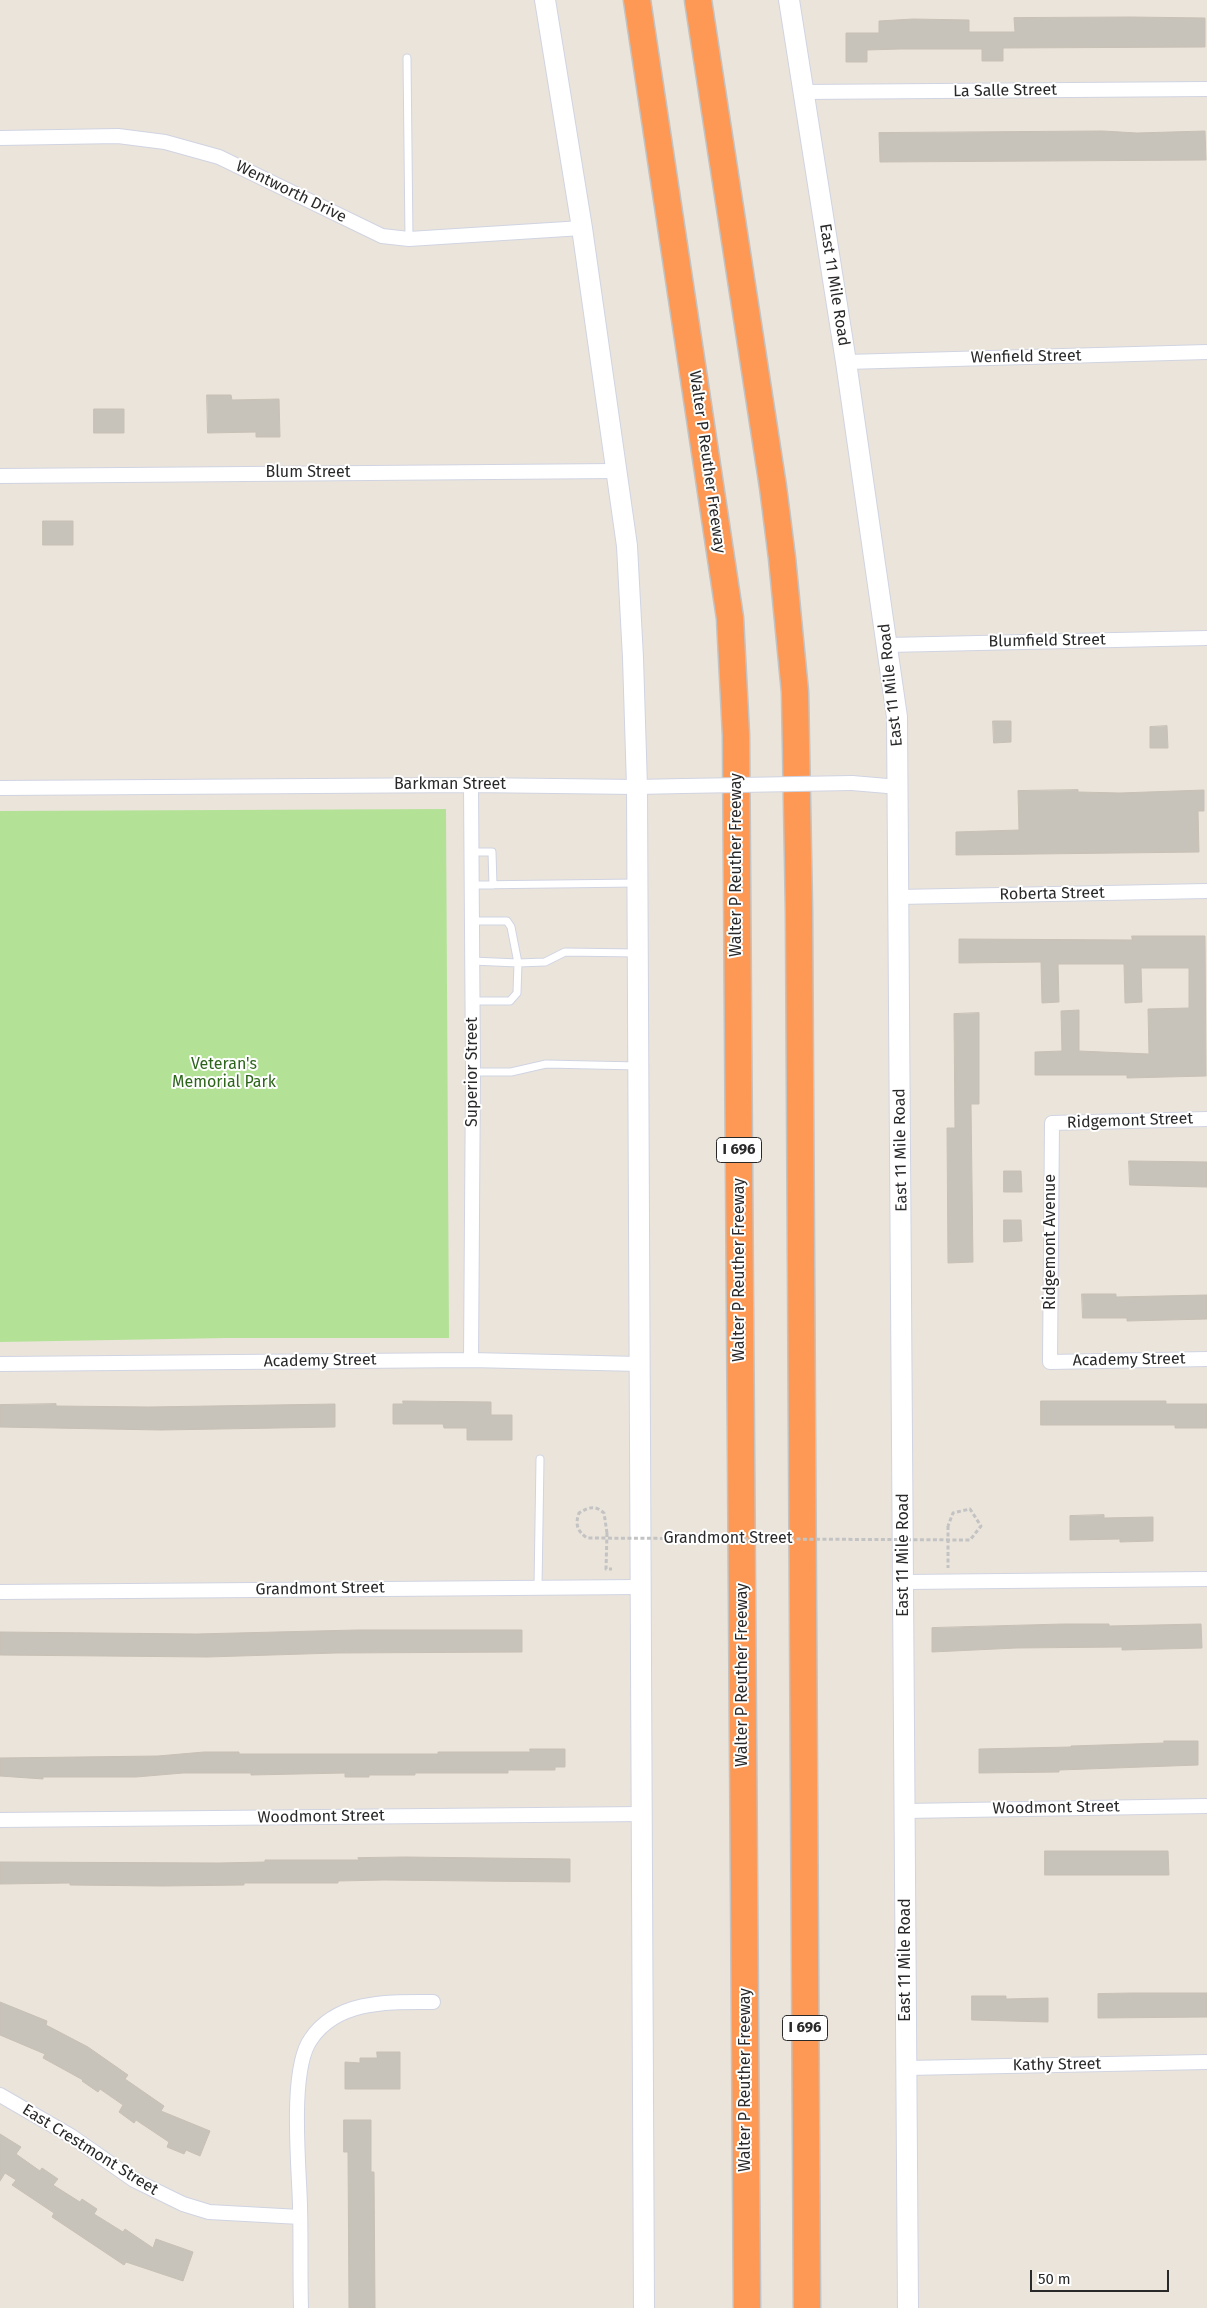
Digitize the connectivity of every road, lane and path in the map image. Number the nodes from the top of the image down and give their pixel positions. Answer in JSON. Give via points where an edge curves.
{"nodes":[{"id":1,"x":545,"y":0,"type":"edge"},
{"id":2,"x":637,"y":0,"type":"edge"},
{"id":3,"x":698,"y":0,"type":"edge"},
{"id":4,"x":789,"y":0,"type":"edge"},
{"id":5,"x":407,"y":58,"type":"dead end"},
{"id":6,"x":1207,"y":88,"type":"edge"},
{"id":7,"x":802,"y":92,"type":"junction"},
{"id":8,"x":0,"y":138,"type":"edge"},
{"id":9,"x":582,"y":228,"type":"junction"},
{"id":10,"x":409,"y":239,"type":"junction"},
{"id":11,"x":1207,"y":352,"type":"edge"},
{"id":12,"x":846,"y":362,"type":"junction"},
{"id":13,"x":616,"y":471,"type":"junction"},
{"id":14,"x":0,"y":476,"type":"edge"},
{"id":15,"x":1207,"y":638,"type":"edge"},
{"id":16,"x":887,"y":645,"type":"junction"},
{"id":17,"x":471,"y":784,"type":"junction"},
{"id":18,"x":637,"y":787,"type":"junction"},
{"id":19,"x":899,"y":787,"type":"junction"},
{"id":20,"x":0,"y":788,"type":"edge"},
{"id":21,"x":472,"y":852,"type":"junction"},
{"id":22,"x":637,"y":883,"type":"junction"},
{"id":23,"x":493,"y":884,"type":"junction"},
{"id":24,"x":472,"y":885,"type":"junction"},
{"id":25,"x":1207,"y":891,"type":"edge"},
{"id":26,"x":898,"y":897,"type":"junction"},
{"id":27,"x":472,"y":921,"type":"junction"},
{"id":28,"x":638,"y":952,"type":"junction"},
{"id":29,"x":472,"y":961,"type":"junction"},
{"id":30,"x":518,"y":962,"type":"junction"},
{"id":31,"x":473,"y":1001,"type":"junction"},
{"id":32,"x":638,"y":1066,"type":"junction"},
{"id":33,"x":473,"y":1072,"type":"junction"},
{"id":34,"x":1207,"y":1119,"type":"edge"},
{"id":35,"x":1052,"y":1123,"type":"joint"},
{"id":36,"x":1207,"y":1359,"type":"edge"},
{"id":37,"x":471,"y":1360,"type":"junction"},
{"id":38,"x":1050,"y":1362,"type":"joint"},
{"id":39,"x":0,"y":1364,"type":"edge"},
{"id":40,"x":639,"y":1364,"type":"junction"},
{"id":41,"x":540,"y":1459,"type":"dead end"},
{"id":42,"x":619,"y":1570,"type":"dead end"},
{"id":43,"x":1207,"y":1579,"type":"edge"},
{"id":44,"x":904,"y":1582,"type":"junction"},
{"id":45,"x":948,"y":1583,"type":"junction"},
{"id":46,"x":538,"y":1587,"type":"junction"},
{"id":47,"x":640,"y":1587,"type":"junction"},
{"id":48,"x":0,"y":1592,"type":"edge"},
{"id":49,"x":1207,"y":1806,"type":"edge"},
{"id":50,"x":905,"y":1810,"type":"junction"},
{"id":51,"x":643,"y":1814,"type":"junction"},
{"id":52,"x":0,"y":1820,"type":"edge"},
{"id":53,"x":433,"y":2002,"type":"dead end"},
{"id":54,"x":1207,"y":2062,"type":"edge"},
{"id":55,"x":907,"y":2068,"type":"junction"},
{"id":56,"x":0,"y":2094,"type":"edge"},
{"id":57,"x":300,"y":2217,"type":"junction"},
{"id":58,"x":300,"y":2308,"type":"edge"},
{"id":59,"x":644,"y":2308,"type":"edge"},
{"id":60,"x":747,"y":2308,"type":"edge"},
{"id":61,"x":807,"y":2308,"type":"edge"},
{"id":62,"x":908,"y":2308,"type":"edge"}],
"edges":[{"from":1,"to":9,"type":"main road"},
{"from":2,"to":60,"type":"highway","name":"Walter P Reuther Freeway","number":"I 696","via":[[730,618],[736,735]]},
{"from":3,"to":61,"type":"highway","number":"I 696","via":[[773,487],[795,692]]},
{"from":4,"to":7,"type":"main road","name":"East 11 Mile Road"},
{"from":5,"to":10,"type":"lane"},
{"from":6,"to":7,"type":"street","name":"La Salle Street"},
{"from":7,"to":12,"type":"main road","name":"East 11 Mile Road"},
{"from":8,"to":10,"type":"street","name":"Wentworth Drive","via":[[118,136],[165,142],[219,157],[382,236]]},
{"from":9,"to":10,"type":"street","name":"Wentworth Drive"},
{"from":9,"to":13,"type":"main road"},
{"from":11,"to":12,"type":"street","name":"Wenfield Street"},
{"from":12,"to":16,"type":"main road","name":"East 11 Mile Road"},
{"from":13,"to":14,"type":"street","name":"Blum Street"},
{"from":13,"to":18,"type":"main road","via":[[627,546]]},
{"from":15,"to":16,"type":"street","name":"Blumfield Street"},
{"from":16,"to":19,"type":"main road","name":"East 11 Mile Road","via":[[897,717]]},
{"from":17,"to":18,"type":"street","name":"Barkman Street"},
{"from":17,"to":20,"type":"street","name":"Barkman Street"},
{"from":17,"to":21,"type":"street","name":"Superior Street"},
{"from":18,"to":19,"type":"street","name":"Barkman Street","bridge":true,"via":[[852,783]]},
{"from":18,"to":22,"type":"main road"},
{"from":19,"to":26,"type":"main road","name":"East 11 Mile Road"},
{"from":21,"to":23,"type":"lane","via":[[492,852]]},
{"from":21,"to":24,"type":"street","name":"Superior Street"},
{"from":22,"to":23,"type":"lane"},
{"from":22,"to":28,"type":"main road"},
{"from":23,"to":24,"type":"lane"},
{"from":24,"to":27,"type":"street","name":"Superior Street"},
{"from":25,"to":26,"type":"street","name":"Roberta Street"},
{"from":26,"to":44,"type":"main road","name":"East 11 Mile Road"},
{"from":27,"to":29,"type":"street","name":"Superior Street"},
{"from":27,"to":30,"type":"lane","via":[[507,921]]},
{"from":28,"to":30,"type":"lane","via":[[565,952],[545,962]]},
{"from":28,"to":32,"type":"main road"},
{"from":29,"to":30,"type":"lane"},
{"from":29,"to":31,"type":"street","name":"Superior Street"},
{"from":30,"to":31,"type":"lane","via":[[517,993],[510,1001]]},
{"from":31,"to":33,"type":"street","name":"Superior Street"},
{"from":32,"to":33,"type":"lane","via":[[546,1064],[511,1072]]},
{"from":32,"to":40,"type":"main road"},
{"from":33,"to":37,"type":"street","name":"Superior Street"},
{"from":34,"to":35,"type":"street","name":"Ridgemont Street"},
{"from":35,"to":38,"type":"street","name":"Ridgemont Avenue"},
{"from":36,"to":38,"type":"street","name":"Academy Street"},
{"from":37,"to":39,"type":"street","name":"Academy Street"},
{"from":37,"to":40,"type":"street","name":"Academy Street"},
{"from":40,"to":47,"type":"main road"},
{"from":41,"to":46,"type":"lane"},
{"from":42,"to":45,"type":"path","name":"Grandmont Street","bridge":true,"via":[[606,1569],[607,1533],[604,1513],[591,1507],[579,1513],[577,1528],[587,1538],[621,1539],[903,1539],[942,1539],[952,1539],[970,1540],[981,1526],[970,1509],[952,1513],[948,1526],[948,1536],[948,1545]]},
{"from":43,"to":45,"type":"street"},
{"from":44,"to":45,"type":"street"},
{"from":44,"to":50,"type":"main road","name":"East 11 Mile Road"},
{"from":46,"to":47,"type":"street","name":"Grandmont Street"},
{"from":46,"to":48,"type":"street","name":"Grandmont Street"},
{"from":47,"to":51,"type":"main road"},
{"from":49,"to":50,"type":"street","name":"Woodmont Street"},
{"from":50,"to":55,"type":"main road","name":"East 11 Mile Road"},
{"from":51,"to":52,"type":"street","name":"Woodmont Street"},
{"from":51,"to":59,"type":"main road"},
{"from":53,"to":57,"type":"street","via":[[368,2004],[344,2012],[310,2039],[300,2074]]},
{"from":54,"to":55,"type":"street","name":"Kathy Street"},
{"from":55,"to":62,"type":"main road","name":"East 11 Mile Road"},
{"from":56,"to":57,"type":"street","name":"East Crestmont Street","via":[[71,2136],[134,2180],[183,2204],[209,2212]]},
{"from":57,"to":58,"type":"street"}]}
